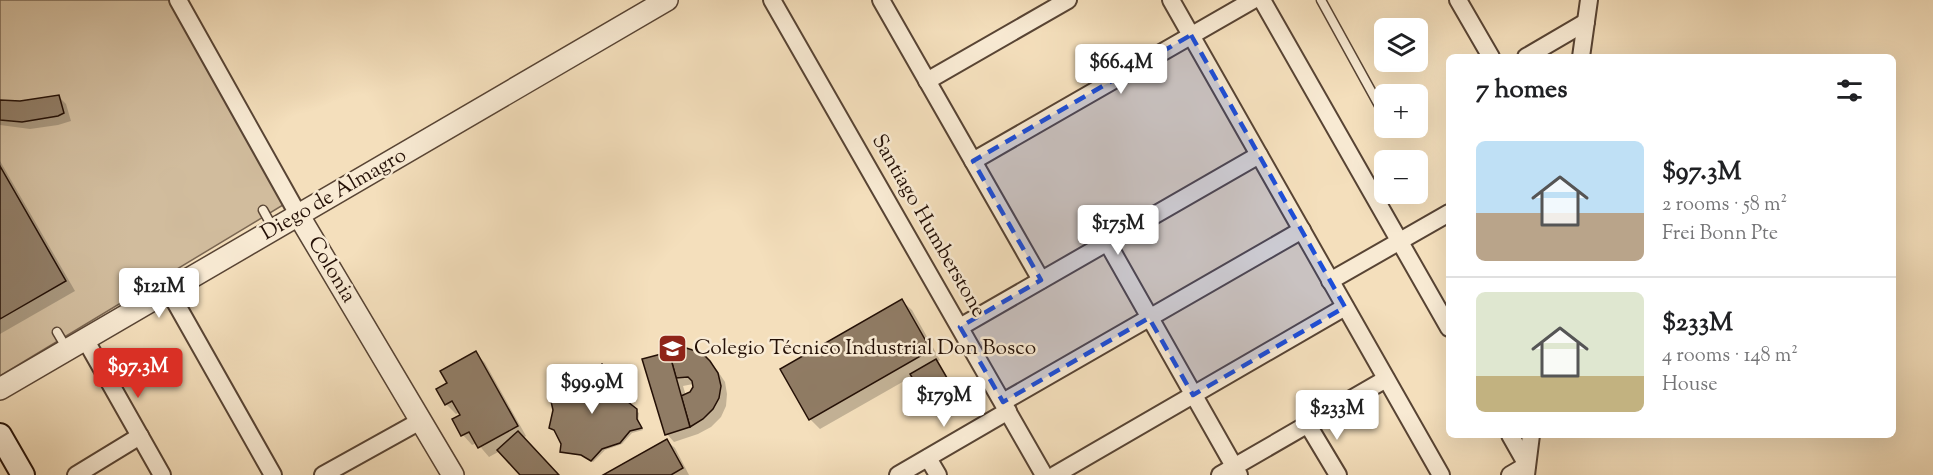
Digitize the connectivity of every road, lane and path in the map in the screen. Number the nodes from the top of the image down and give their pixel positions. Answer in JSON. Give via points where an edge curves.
{"nodes":[{"id":1,"x":178,"y":0,"type":"edge"},
{"id":2,"x":667,"y":0,"type":"edge"},
{"id":3,"x":772,"y":0,"type":"edge"},
{"id":4,"x":1068,"y":0,"type":"edge"},
{"id":5,"x":1171,"y":0,"type":"edge"},
{"id":6,"x":1253,"y":0,"type":"edge"},
{"id":7,"x":1262,"y":0,"type":"edge"},
{"id":8,"x":1321,"y":0,"type":"edge"},
{"id":9,"x":1458,"y":0,"type":"edge"},
{"id":10,"x":1589,"y":0,"type":"edge"},
{"id":11,"x":884,"y":1,"type":"edge"},
{"id":12,"x":1586,"y":22,"type":"junction"},
{"id":13,"x":1191,"y":35,"type":"junction"},
{"id":14,"x":1489,"y":54,"type":"edge"},
{"id":15,"x":1531,"y":54,"type":"edge"},
{"id":16,"x":1581,"y":54,"type":"edge"},
{"id":17,"x":927,"y":81,"type":"junction"},
{"id":18,"x":1374,"y":96,"type":"edge"},
{"id":19,"x":1258,"y":155,"type":"junction"},
{"id":20,"x":973,"y":161,"type":"junction"},
{"id":21,"x":263,"y":210,"type":"dead end"},
{"id":22,"x":1446,"y":215,"type":"edge"},
{"id":23,"x":299,"y":216,"type":"junction"},
{"id":24,"x":274,"y":230,"type":"junction"},
{"id":25,"x":1302,"y":230,"type":"junction"},
{"id":26,"x":1400,"y":241,"type":"junction"},
{"id":27,"x":1107,"y":242,"type":"junction"},
{"id":28,"x":1041,"y":280,"type":"junction"},
{"id":29,"x":1330,"y":281,"type":"junction"},
{"id":30,"x":169,"y":291,"type":"junction"},
{"id":31,"x":1345,"y":307,"type":"junction"},
{"id":32,"x":1149,"y":318,"type":"junction"},
{"id":33,"x":1446,"y":323,"type":"edge"},
{"id":34,"x":960,"y":327,"type":"junction"},
{"id":35,"x":70,"y":340,"type":"junction"},
{"id":36,"x":1386,"y":379,"type":"junction"},
{"id":37,"x":0,"y":388,"type":"edge"},
{"id":38,"x":1193,"y":395,"type":"junction"},
{"id":39,"x":1005,"y":407,"type":"junction"},
{"id":40,"x":422,"y":420,"type":"junction"},
{"id":41,"x":1308,"y":424,"type":"junction"},
{"id":42,"x":0,"y":435,"type":"edge"},
{"id":43,"x":140,"y":436,"type":"junction"},
{"id":44,"x":1511,"y":438,"type":"edge"},
{"id":45,"x":1531,"y":438,"type":"edge"},
{"id":46,"x":928,"y":458,"type":"junction"},
{"id":47,"x":1527,"y":470,"type":"edge"},
{"id":48,"x":1231,"y":472,"type":"edge"},
{"id":49,"x":23,"y":475,"type":"edge"},
{"id":50,"x":76,"y":475,"type":"edge"},
{"id":51,"x":162,"y":475,"type":"edge"},
{"id":52,"x":273,"y":475,"type":"edge"},
{"id":53,"x":323,"y":475,"type":"edge"},
{"id":54,"x":453,"y":475,"type":"edge"},
{"id":55,"x":898,"y":475,"type":"edge"},
{"id":56,"x":938,"y":475,"type":"edge"},
{"id":57,"x":1044,"y":475,"type":"edge"},
{"id":58,"x":1055,"y":475,"type":"edge"},
{"id":59,"x":1338,"y":475,"type":"edge"},
{"id":60,"x":1441,"y":475,"type":"edge"},
{"id":61,"x":1510,"y":475,"type":"edge"}],
"edges":[{"from":1,"to":23,"type":"street","name":"Colonia"},
{"from":2,"to":23,"type":"street","name":"Diego de Almagro"},
{"from":3,"to":34,"type":"street","name":"Santiago Humberstone"},
{"from":4,"to":17,"type":"street"},
{"from":5,"to":13,"type":"street"},
{"from":6,"to":13,"type":"street"},
{"from":7,"to":26,"type":"street"},
{"from":8,"to":18,"type":"lane"},
{"from":9,"to":14,"type":"street"},
{"from":10,"to":12,"type":"street"},
{"from":11,"to":17,"type":"street"},
{"from":12,"to":15,"type":"street"},
{"from":12,"to":16,"type":"street"},
{"from":13,"to":19,"type":"street"},
{"from":13,"to":20,"type":"street"},
{"from":17,"to":20,"type":"street"},
{"from":19,"to":25,"type":"street"},
{"from":19,"to":27,"type":"street"},
{"from":20,"to":28,"type":"street"},
{"from":21,"to":24,"type":"lane"},
{"from":22,"to":26,"type":"street"},
{"from":23,"to":24,"type":"street","name":"Diego de Almagro"},
{"from":23,"to":40,"type":"street","name":"Colonia"},
{"from":24,"to":30,"type":"street","name":"Diego de Almagro"},
{"from":25,"to":29,"type":"street"},
{"from":25,"to":32,"type":"street"},
{"from":26,"to":29,"type":"street"},
{"from":26,"to":33,"type":"street"},
{"from":27,"to":28,"type":"street"},
{"from":27,"to":32,"type":"street"},
{"from":28,"to":34,"type":"street"},
{"from":29,"to":31,"type":"street"},
{"from":30,"to":35,"type":"street","name":"Diego de Almagro"},
{"from":30,"to":52,"type":"street"},
{"from":31,"to":36,"type":"street"},
{"from":31,"to":38,"type":"street"},
{"from":32,"to":38,"type":"street"},
{"from":32,"to":39,"type":"street"},
{"from":34,"to":39,"type":"street","name":"Santiago Humberstone"},
{"from":35,"to":37,"type":"street","name":"Diego de Almagro"},
{"from":35,"to":43,"type":"street"},
{"from":36,"to":41,"type":"street"},
{"from":36,"to":60,"type":"street"},
{"from":38,"to":48,"type":"street"},
{"from":38,"to":58,"type":"street"},
{"from":39,"to":46,"type":"street"},
{"from":39,"to":57,"type":"street","name":"Santiago Humberstone"},
{"from":40,"to":53,"type":"street"},
{"from":40,"to":54,"type":"street","name":"Colonia"},
{"from":41,"to":48,"type":"street"},
{"from":41,"to":59,"type":"street"},
{"from":42,"to":49,"type":"main road"},
{"from":43,"to":50,"type":"street"},
{"from":43,"to":51,"type":"street"},
{"from":44,"to":47,"type":"street"},
{"from":45,"to":47,"type":"street"},
{"from":46,"to":55,"type":"street"},
{"from":46,"to":56,"type":"street"},
{"from":47,"to":61,"type":"street"}]}
